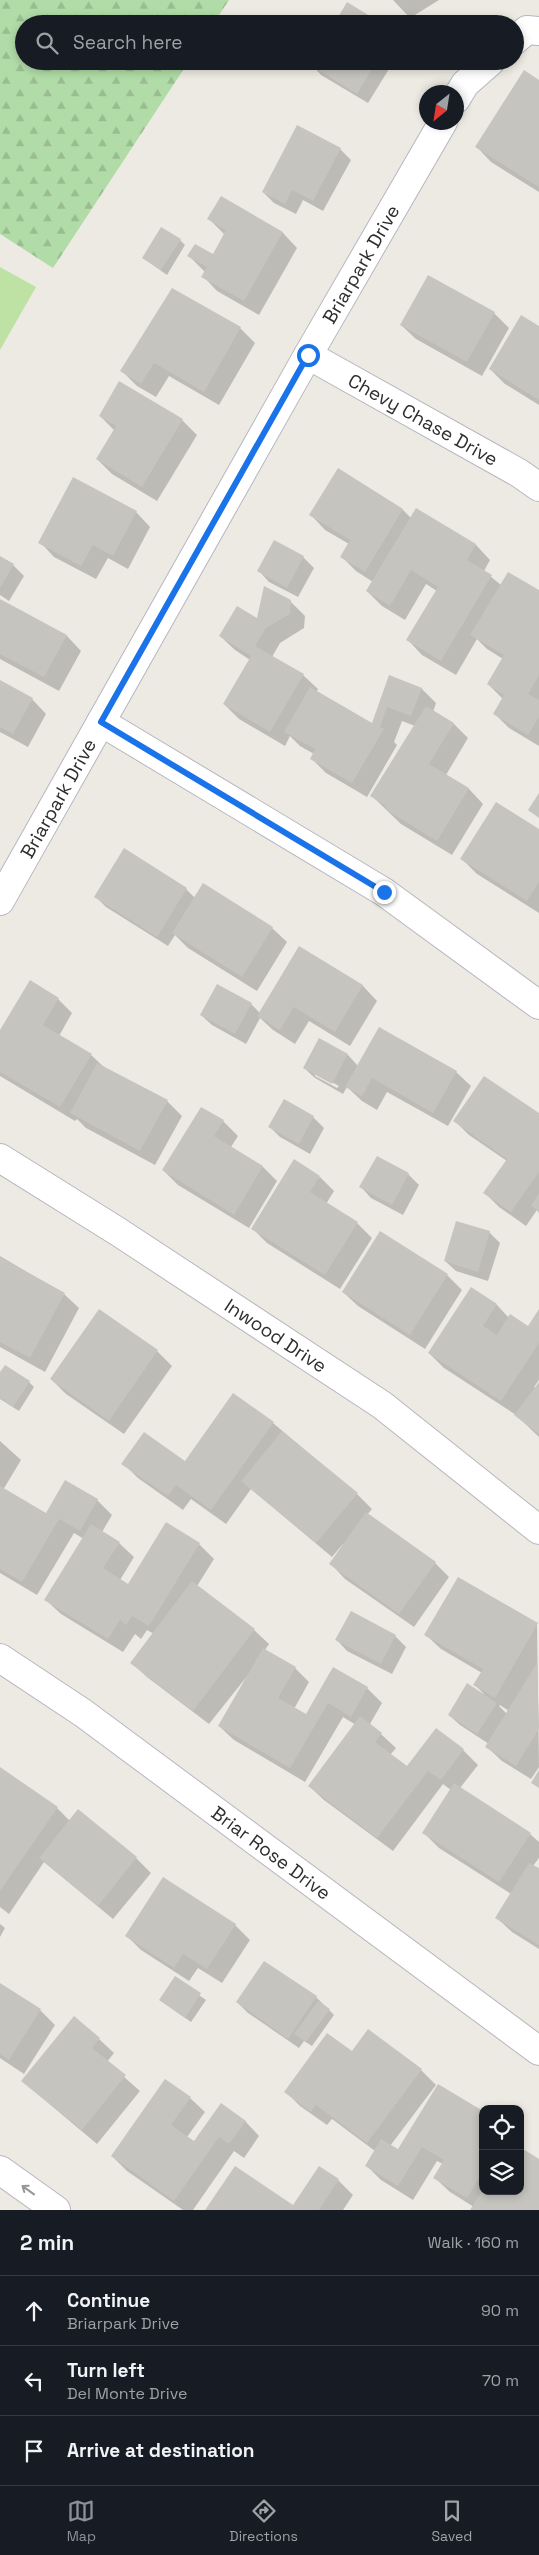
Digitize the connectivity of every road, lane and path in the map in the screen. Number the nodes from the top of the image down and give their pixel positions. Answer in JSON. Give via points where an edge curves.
{"nodes":[{"id":1,"x":481,"y":70,"type":"edge"},
{"id":2,"x":464,"y":86,"type":"edge"},
{"id":3,"x":438,"y":130,"type":"edge"},
{"id":4,"x":308,"y":355,"type":"junction"},
{"id":5,"x":539,"y":487,"type":"edge"},
{"id":6,"x":101,"y":722,"type":"junction"},
{"id":7,"x":0,"y":901,"type":"edge"},
{"id":8,"x":539,"y":1005,"type":"edge"},
{"id":9,"x":0,"y":1158,"type":"edge"},
{"id":10,"x":539,"y":1530,"type":"edge"},
{"id":11,"x":0,"y":1658,"type":"edge"},
{"id":12,"x":539,"y":2051,"type":"edge"},
{"id":13,"x":0,"y":2170,"type":"edge"},
{"id":14,"x":56,"y":2210,"type":"edge"}],
"edges":[{"from":1,"to":2,"type":"street"},
{"from":3,"to":4,"type":"street","name":"Briarpark Drive"},
{"from":4,"to":5,"type":"street","name":"Chevy Chase Drive"},
{"from":4,"to":6,"type":"street","name":"Briarpark Drive"},
{"from":6,"to":7,"type":"street","name":"Briarpark Drive"},
{"from":6,"to":8,"type":"street","via":[[384,892]]},
{"from":9,"to":10,"type":"street","name":"Inwood Drive","via":[[118,1231],[382,1405]]},
{"from":11,"to":12,"type":"street","name":"Briar Rose Drive","via":[[83,1714]]},
{"from":14,"to":13,"type":"street","one_way":true}]}
